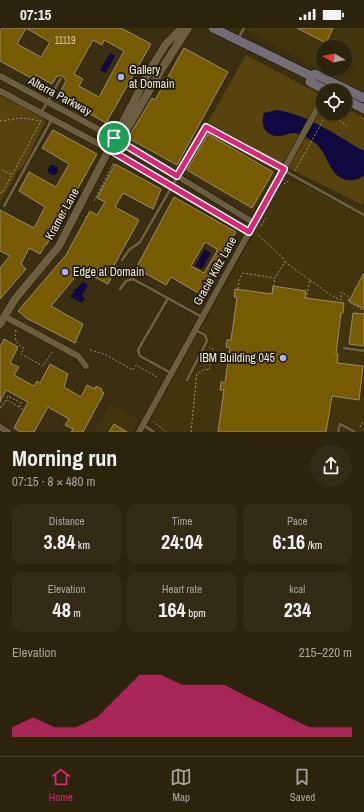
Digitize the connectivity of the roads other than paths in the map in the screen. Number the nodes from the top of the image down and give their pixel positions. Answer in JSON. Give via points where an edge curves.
{"nodes":[{"id":1,"x":182,"y":28,"type":"edge"},
{"id":2,"x":188,"y":28,"type":"edge"},
{"id":3,"x":214,"y":28,"type":"edge"},
{"id":4,"x":244,"y":28,"type":"edge"},
{"id":5,"x":224,"y":31,"type":"edge"},
{"id":6,"x":237,"y":40,"type":"junction"},
{"id":7,"x":0,"y":76,"type":"edge"},
{"id":8,"x":310,"y":76,"type":"junction"},
{"id":9,"x":61,"y":78,"type":"dead end"},
{"id":10,"x":316,"y":85,"type":"edge"},
{"id":11,"x":0,"y":92,"type":"edge"},
{"id":12,"x":364,"y":98,"type":"edge"},
{"id":13,"x":47,"y":102,"type":"junction"},
{"id":14,"x":352,"y":103,"type":"edge"},
{"id":15,"x":364,"y":109,"type":"edge"},
{"id":16,"x":316,"y":111,"type":"edge"},
{"id":17,"x":41,"y":113,"type":"junction"},
{"id":18,"x":52,"y":119,"type":"junction"},
{"id":19,"x":117,"y":140,"type":"junction"},
{"id":20,"x":110,"y":150,"type":"junction"},
{"id":21,"x":284,"y":169,"type":"junction"},
{"id":22,"x":177,"y":176,"type":"junction"},
{"id":23,"x":172,"y":185,"type":"junction"},
{"id":24,"x":4,"y":206,"type":"dead end"},
{"id":25,"x":364,"y":215,"type":"edge"},
{"id":26,"x":254,"y":223,"type":"junction"},
{"id":27,"x":249,"y":232,"type":"junction"},
{"id":28,"x":122,"y":260,"type":"dead end"},
{"id":29,"x":120,"y":289,"type":"dead end"},
{"id":30,"x":168,"y":298,"type":"junction"},
{"id":31,"x":2,"y":314,"type":"edge"},
{"id":32,"x":202,"y":317,"type":"junction"},
{"id":33,"x":0,"y":324,"type":"edge"},
{"id":34,"x":195,"y":330,"type":"junction"},
{"id":35,"x":344,"y":348,"type":"dead end"},
{"id":36,"x":364,"y":351,"type":"edge"},
{"id":37,"x":86,"y":366,"type":"dead end"},
{"id":38,"x":171,"y":373,"type":"junction"},
{"id":39,"x":187,"y":380,"type":"dead end"},
{"id":40,"x":143,"y":426,"type":"junction"},
{"id":41,"x":0,"y":427,"type":"edge"},
{"id":42,"x":8,"y":432,"type":"edge"},
{"id":43,"x":139,"y":432,"type":"edge"},
{"id":44,"x":154,"y":432,"type":"edge"},
{"id":45,"x":338,"y":432,"type":"edge"},
{"id":46,"x":355,"y":432,"type":"edge"}],
"edges":[{"from":1,"to":19,"type":"street","name":"Kramer Lane","via":[[166,44]]},
{"from":2,"to":19,"type":"street","name":"Kramer Lane"},
{"from":3,"to":5,"type":"main road"},
{"from":4,"to":6,"type":"lane"},
{"from":5,"to":6,"type":"main road"},
{"from":6,"to":8,"type":"main road"},
{"from":7,"to":13,"type":"street","name":"Alterra Parkway"},
{"from":8,"to":10,"type":"main road","via":[[310,82]]},
{"from":8,"to":12,"type":"main road","via":[[315,74]]},
{"from":9,"to":13,"type":"lane"},
{"from":11,"to":17,"type":"street","name":"Alterra Parkway"},
{"from":13,"to":17,"type":"lane"},
{"from":13,"to":19,"type":"street","name":"Alterra Parkway"},
{"from":14,"to":15,"type":"main road"},
{"from":16,"to":21,"type":"street","name":"Gracie Kiltz Lane"},
{"from":17,"to":18,"type":"street","name":"Alterra Parkway"},
{"from":18,"to":20,"type":"street","name":"Alterra Parkway"},
{"from":18,"to":24,"type":"lane"},
{"from":19,"to":20,"type":"street","name":"Kramer Lane"},
{"from":19,"to":22,"type":"street","name":"Alterra Parkway"},
{"from":20,"to":23,"type":"street","name":"Alterra Parkway"},
{"from":20,"to":31,"type":"street","name":"Kramer Lane","via":[[60,246]]},
{"from":21,"to":22,"type":"lane","via":[[206,127]]},
{"from":21,"to":25,"type":"lane"},
{"from":21,"to":26,"type":"street","name":"Gracie Kiltz Lane"},
{"from":22,"to":23,"type":"lane"},
{"from":22,"to":26,"type":"street","name":"Alterra Parkway"},
{"from":23,"to":27,"type":"street","name":"Alterra Parkway"},
{"from":23,"to":28,"type":"lane","via":[[140,242],[129,250]]},
{"from":26,"to":27,"type":"street","name":"Gracie Kiltz Lane"},
{"from":27,"to":32,"type":"street","name":"Gracie Kiltz Lane"},
{"from":29,"to":30,"type":"lane","via":[[126,280],[132,278]]},
{"from":30,"to":32,"type":"lane"},
{"from":30,"to":38,"type":"lane","via":[[138,350],[140,356]]},
{"from":31,"to":33,"type":"street","name":"Kramer Lane"},
{"from":31,"to":37,"type":"street","via":[[78,356]]},
{"from":32,"to":34,"type":"street","name":"Gracie Kiltz Lane"},
{"from":34,"to":38,"type":"street","name":"Gracie Kiltz Lane"},
{"from":34,"to":39,"type":"lane","via":[[205,335],[207,341]]},
{"from":35,"to":36,"type":"lane"},
{"from":38,"to":40,"type":"street","name":"Gracie Kiltz Lane"},
{"from":40,"to":43,"type":"street","name":"Gracie Kiltz Lane"},
{"from":40,"to":44,"type":"lane"},
{"from":41,"to":42,"type":"street"},
{"from":45,"to":46,"type":"lane","via":[[340,424]]}]}
